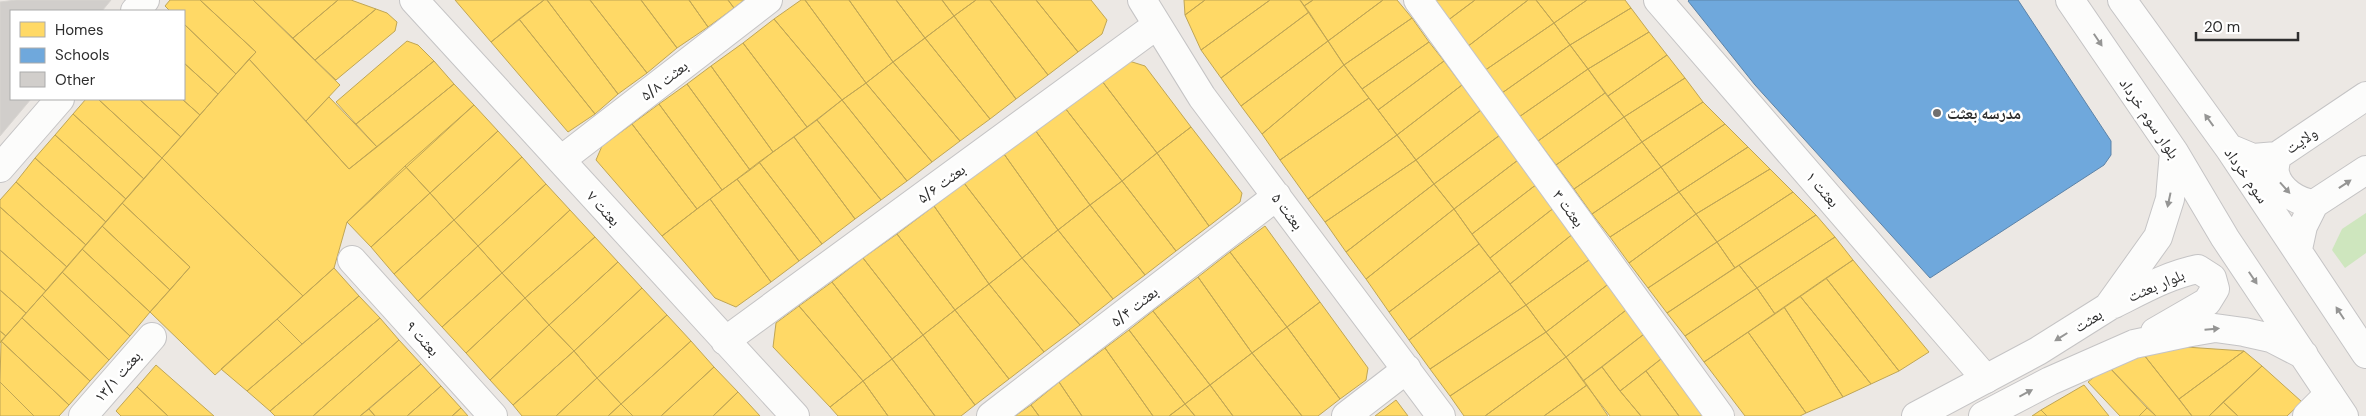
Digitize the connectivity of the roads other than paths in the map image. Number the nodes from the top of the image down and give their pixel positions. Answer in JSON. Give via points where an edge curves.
{"nodes":[{"id":1,"x":145,"y":0,"type":"edge"},
{"id":2,"x":414,"y":0,"type":"edge"},
{"id":3,"x":768,"y":0,"type":"edge"},
{"id":4,"x":1142,"y":0,"type":"edge"},
{"id":5,"x":1418,"y":0,"type":"edge"},
{"id":6,"x":1658,"y":0,"type":"edge"},
{"id":7,"x":2070,"y":0,"type":"edge"},
{"id":8,"x":2122,"y":0,"type":"edge"},
{"id":9,"x":136,"y":10,"type":"edge"},
{"id":10,"x":1157,"y":25,"type":"junction"},
{"id":11,"x":2366,"y":96,"type":"edge"},
{"id":12,"x":59,"y":100,"type":"edge"},
{"id":13,"x":2229,"y":148,"type":"junction"},
{"id":14,"x":2174,"y":152,"type":"junction"},
{"id":15,"x":2277,"y":156,"type":"junction"},
{"id":16,"x":561,"y":160,"type":"junction"},
{"id":17,"x":0,"y":168,"type":"edge"},
{"id":18,"x":2366,"y":170,"type":"edge"},
{"id":19,"x":1277,"y":196,"type":"junction"},
{"id":20,"x":2314,"y":204,"type":"junction"},
{"id":21,"x":2298,"y":248,"type":"junction"},
{"id":22,"x":352,"y":260,"type":"dead end"},
{"id":23,"x":2108,"y":307,"type":"junction"},
{"id":24,"x":152,"y":336,"type":"dead end"},
{"id":25,"x":725,"y":341,"type":"junction"},
{"id":26,"x":2134,"y":344,"type":"junction"},
{"id":27,"x":2366,"y":354,"type":"edge"},
{"id":28,"x":2305,"y":356,"type":"junction"},
{"id":29,"x":1407,"y":369,"type":"junction"},
{"id":30,"x":1986,"y":379,"type":"junction"},
{"id":31,"x":2337,"y":405,"type":"edge"},
{"id":32,"x":83,"y":416,"type":"edge"},
{"id":33,"x":493,"y":416,"type":"edge"},
{"id":34,"x":794,"y":416,"type":"edge"},
{"id":35,"x":991,"y":416,"type":"edge"},
{"id":36,"x":1346,"y":416,"type":"edge"},
{"id":37,"x":1441,"y":416,"type":"edge"},
{"id":38,"x":1720,"y":416,"type":"edge"},
{"id":39,"x":1916,"y":416,"type":"edge"},
{"id":40,"x":1983,"y":416,"type":"edge"},
{"id":41,"x":2307,"y":416,"type":"edge"}],
"edges":[{"from":1,"to":9,"type":"street"},
{"from":2,"to":16,"type":"street","name":"بعثت ۷"},
{"from":3,"to":16,"type":"street","name":"بعثت ۵/۸"},
{"from":4,"to":10,"type":"street","name":"بعثت ۵"},
{"from":5,"to":38,"type":"street","name":"بعثت ۳"},
{"from":6,"to":30,"type":"street","name":"بعثت ۱"},
{"from":7,"to":14,"type":"street","name":"بلوار سوم خرداد","one_way":true},
{"from":13,"to":8,"type":"street","name":"سوم خرداد","one_way":true},
{"from":10,"to":19,"type":"street","name":"بعثت ۵","via":[[1202,97]]},
{"from":10,"to":25,"type":"street","name":"بعثت ۵/۶"},
{"from":11,"to":15,"type":"street","name":"ولایت"},
{"from":12,"to":17,"type":"street"},
{"from":13,"to":15,"type":"street","name":"ولایت","via":[[2253,158]]},
{"from":13,"to":21,"type":"street","name":"سوم خرداد"},
{"from":14,"to":23,"type":"street","name":"بعثت","one_way":true,"via":[[2170,199],[2158,237]]},
{"from":14,"to":28,"type":"street","name":"بلوار سوم خرداد","one_way":true,"via":[[2226,238]]},
{"from":15,"to":20,"type":"street","one_way":true,"via":[[2274,172],[2279,183],[2293,198]]},
{"from":16,"to":25,"type":"street","name":"بعثت ۷"},
{"from":20,"to":18,"type":"street","one_way":true},
{"from":19,"to":29,"type":"street","name":"بعثت ۵"},
{"from":19,"to":35,"type":"street","name":"بعثت ۵/۴"},
{"from":20,"to":21,"type":"street","via":[[2303,226]]},
{"from":27,"to":21,"type":"street","name":"سوم خرداد","one_way":true},
{"from":22,"to":33,"type":"street","name":"بعثت ۹"},
{"from":23,"to":26,"type":"street","name":"بلوار بعثت","via":[[2183,272],[2198,269],[2212,278],[2214,289],[2207,302]]},
{"from":23,"to":30,"type":"street","name":"بعثت","one_way":true},
{"from":24,"to":32,"type":"street","name":"بعثت ۱۳/۱"},
{"from":25,"to":34,"type":"street","name":"بعثت ۷"},
{"from":26,"to":28,"type":"street","one_way":true,"via":[[2215,328],[2271,338]]},
{"from":40,"to":26,"type":"street","one_way":true,"via":[[2050,381]]},
{"from":28,"to":31,"type":"street"},
{"from":29,"to":36,"type":"street"},
{"from":29,"to":37,"type":"street","name":"بعثت ۵"},
{"from":30,"to":39,"type":"street","name":"بعثت"},
{"from":31,"to":41,"type":"street"}]}
